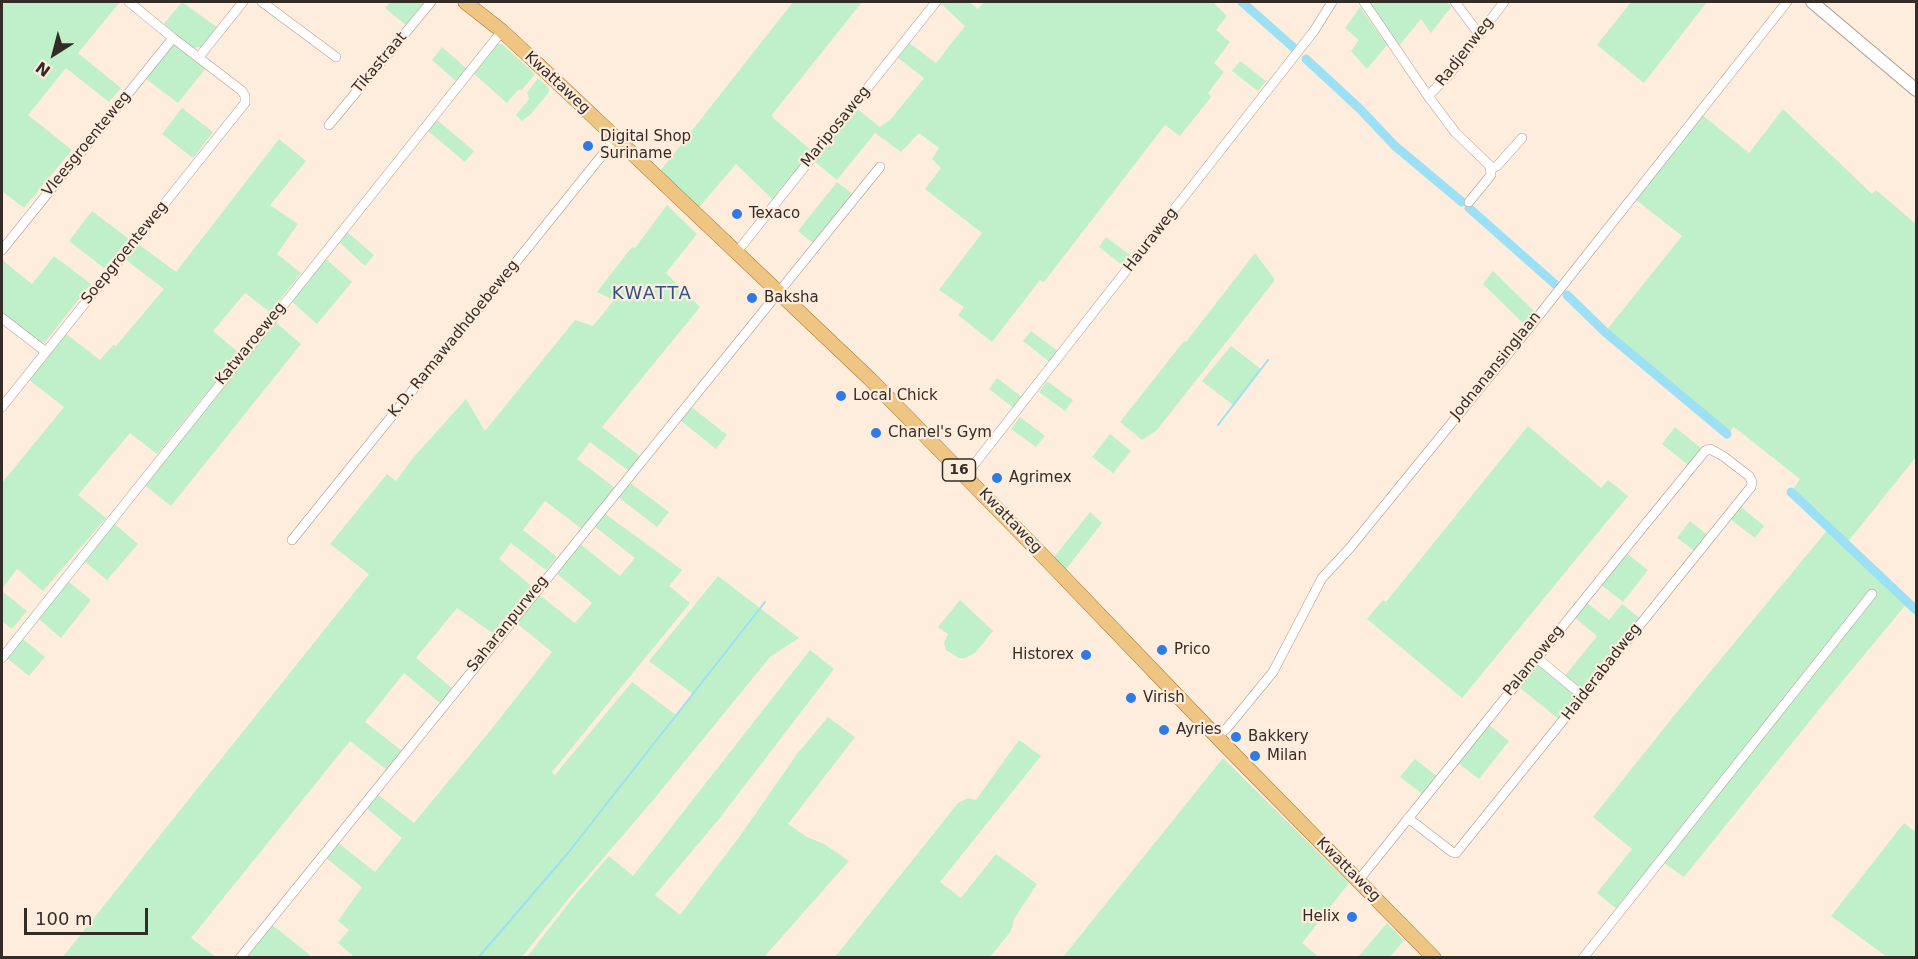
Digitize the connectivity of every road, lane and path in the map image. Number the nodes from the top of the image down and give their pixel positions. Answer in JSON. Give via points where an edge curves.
{"nodes":[{"id":1,"x":129,"y":2,"type":"edge"},
{"id":2,"x":243,"y":2,"type":"edge"},
{"id":3,"x":262,"y":2,"type":"edge"},
{"id":4,"x":431,"y":2,"type":"edge"},
{"id":5,"x":465,"y":2,"type":"edge"},
{"id":6,"x":936,"y":2,"type":"edge"},
{"id":7,"x":1332,"y":2,"type":"edge"},
{"id":8,"x":1364,"y":2,"type":"edge"},
{"id":9,"x":1455,"y":2,"type":"edge"},
{"id":10,"x":1504,"y":2,"type":"edge"},
{"id":11,"x":1787,"y":2,"type":"edge"},
{"id":12,"x":1812,"y":2,"type":"edge"},
{"id":13,"x":502,"y":31,"type":"junction"},
{"id":14,"x":1479,"y":34,"type":"junction"},
{"id":15,"x":172,"y":38,"type":"junction"},
{"id":16,"x":200,"y":57,"type":"junction"},
{"id":17,"x":336,"y":57,"type":"dead end"},
{"id":18,"x":1917,"y":90,"type":"edge"},
{"id":19,"x":1428,"y":96,"type":"junction"},
{"id":20,"x":329,"y":125,"type":"dead end"},
{"id":21,"x":616,"y":138,"type":"junction"},
{"id":22,"x":1522,"y":138,"type":"dead end"},
{"id":23,"x":880,"y":167,"type":"dead end"},
{"id":24,"x":1491,"y":169,"type":"junction"},
{"id":25,"x":1469,"y":202,"type":"dead end"},
{"id":26,"x":2,"y":250,"type":"edge"},
{"id":27,"x":735,"y":253,"type":"junction"},
{"id":28,"x":778,"y":292,"type":"junction"},
{"id":29,"x":2,"y":318,"type":"edge"},
{"id":30,"x":46,"y":352,"type":"junction"},
{"id":31,"x":2,"y":407,"type":"edge"},
{"id":32,"x":1715,"y":451,"type":"joint"},
{"id":33,"x":966,"y":476,"type":"junction"},
{"id":34,"x":292,"y":540,"type":"dead end"},
{"id":35,"x":1872,"y":594,"type":"dead end"},
{"id":36,"x":2,"y":658,"type":"edge"},
{"id":37,"x":1537,"y":658,"type":"junction"},
{"id":38,"x":1583,"y":696,"type":"junction"},
{"id":39,"x":1217,"y":737,"type":"junction"},
{"id":40,"x":1408,"y":818,"type":"junction"},
{"id":41,"x":1358,"y":881,"type":"junction"},
{"id":42,"x":240,"y":957,"type":"edge"},
{"id":43,"x":1434,"y":957,"type":"edge"},
{"id":44,"x":1583,"y":957,"type":"edge"}],
"edges":[{"from":1,"to":15,"type":"street"},
{"from":2,"to":16,"type":"street"},
{"from":3,"to":17,"type":"street"},
{"from":4,"to":20,"type":"street","name":"Tikastraat"},
{"from":5,"to":13,"type":"main road","name":"Kwattaweg","number":"16"},
{"from":6,"to":27,"type":"street","name":"Mariposaweg"},
{"from":7,"to":33,"type":"street","name":"Hauraweg","via":[[1314,31]]},
{"from":8,"to":19,"type":"street","name":"Radjenweg"},
{"from":9,"to":14,"type":"street"},
{"from":10,"to":14,"type":"street","name":"Radjenweg"},
{"from":11,"to":39,"type":"street","name":"Jodnanansinglaan","via":[[1528,328],[1322,578],[1273,672]]},
{"from":12,"to":18,"type":"street"},
{"from":13,"to":21,"type":"main road","name":"Kwattaweg","number":"16"},
{"from":13,"to":36,"type":"street","name":"Katwaroeweg"},
{"from":14,"to":19,"type":"street","name":"Radjenweg"},
{"from":15,"to":16,"type":"street"},
{"from":15,"to":26,"type":"street","name":"Vleesgroenteweg"},
{"from":16,"to":30,"type":"street","name":"Soepgroenteweg","via":[[242,91],[245,103]]},
{"from":19,"to":24,"type":"street","via":[[1455,132]]},
{"from":21,"to":27,"type":"main road","name":"Kwattaweg","number":"16"},
{"from":21,"to":34,"type":"street","name":"K.D. Ramawadhdoebeweg"},
{"from":22,"to":24,"type":"street"},
{"from":23,"to":28,"type":"street","name":"Saharanpurweg"},
{"from":24,"to":25,"type":"street","via":[[1491,175]]},
{"from":27,"to":28,"type":"main road","name":"Kwattaweg","number":"16"},
{"from":28,"to":33,"type":"main road","name":"Kwattaweg","number":"16"},
{"from":28,"to":42,"type":"street","name":"Saharanpurweg"},
{"from":29,"to":30,"type":"street"},
{"from":30,"to":31,"type":"street","name":"Soepgroenteweg"},
{"from":32,"to":37,"type":"street","name":"Palamoweg","via":[[1705,451]]},
{"from":32,"to":38,"type":"street","name":"Haiderabadweg","via":[[1749,476],[1751,487]]},
{"from":33,"to":39,"type":"main road","name":"Kwattaweg","number":"16"},
{"from":35,"to":44,"type":"street"},
{"from":37,"to":38,"type":"street"},
{"from":37,"to":40,"type":"street","name":"Palamoweg"},
{"from":38,"to":40,"type":"street","name":"Haiderabadweg","via":[[1456,853]]},
{"from":39,"to":41,"type":"main road","name":"Kwattaweg","number":"16"},
{"from":40,"to":41,"type":"street","name":"Palamoweg"},
{"from":41,"to":43,"type":"main road","name":"Kwattaweg","number":"16"}]}
